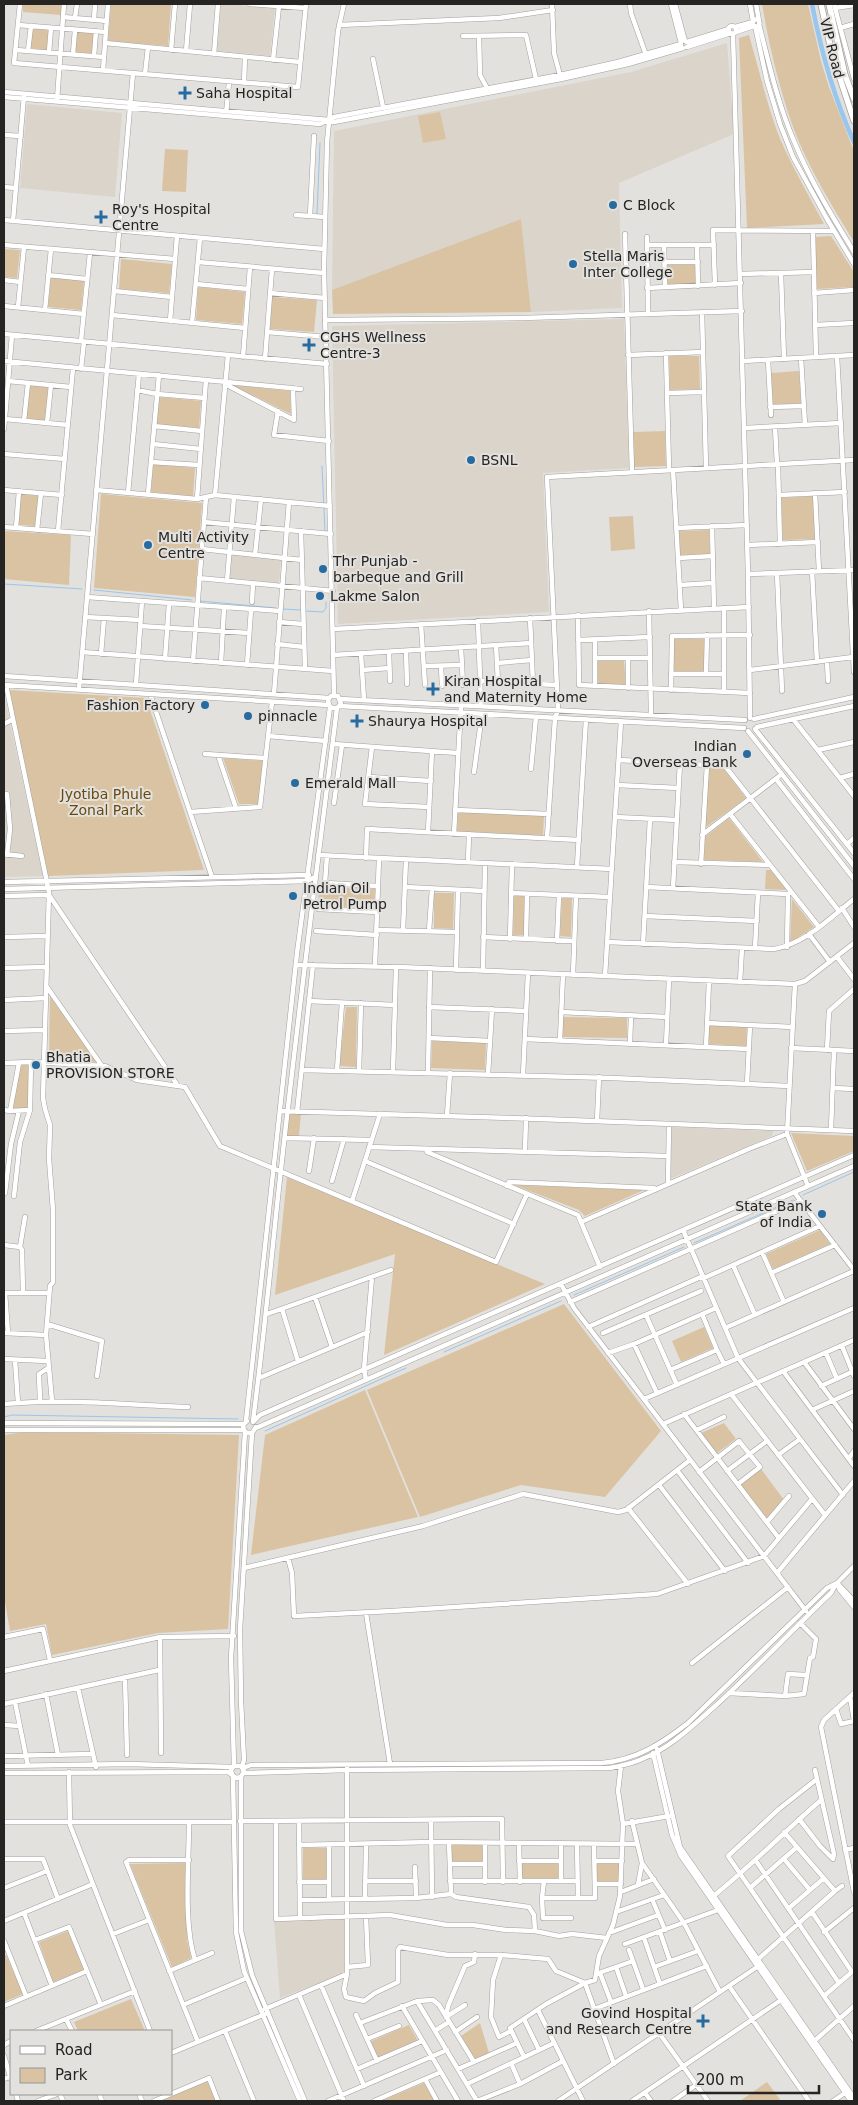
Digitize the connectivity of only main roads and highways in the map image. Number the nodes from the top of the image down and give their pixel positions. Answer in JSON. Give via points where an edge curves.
{"nodes":[{"id":1,"x":821,"y":4,"type":"edge"},
{"id":2,"x":829,"y":4,"type":"edge"},
{"id":3,"x":854,"y":99,"type":"edge"},
{"id":4,"x":854,"y":121,"type":"edge"}],
"edges":[{"from":1,"to":4,"type":"main road","name":"VIP Road","via":[[832,54]]},
{"from":2,"to":3,"type":"main road","name":"VIP Road","via":[[845,76]]}]}
